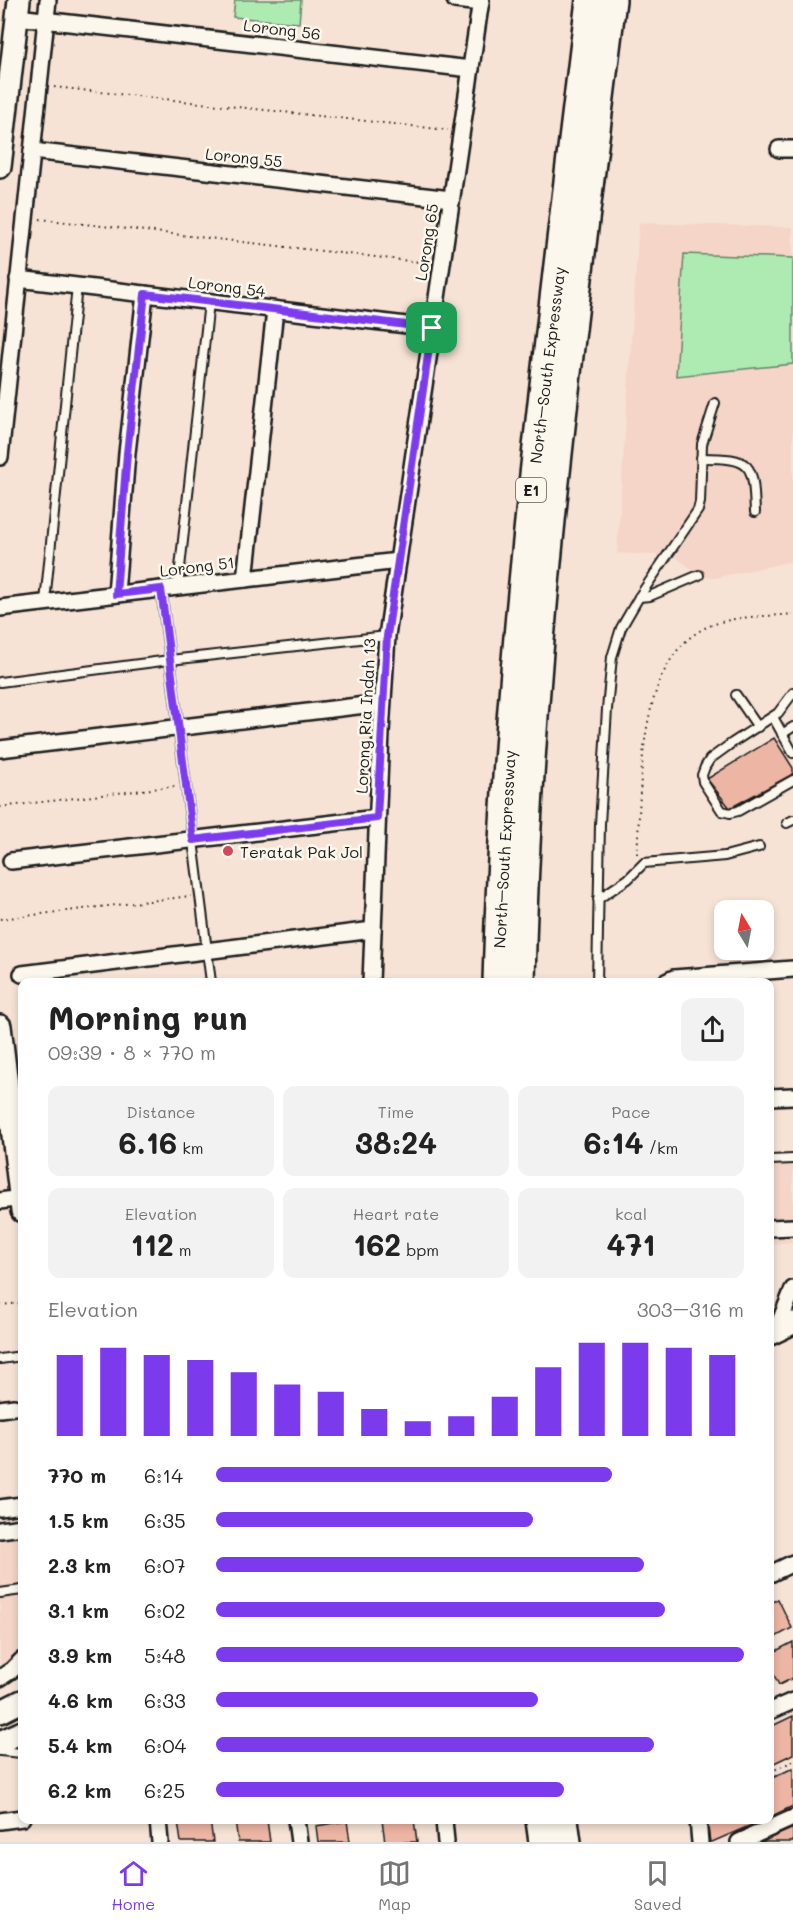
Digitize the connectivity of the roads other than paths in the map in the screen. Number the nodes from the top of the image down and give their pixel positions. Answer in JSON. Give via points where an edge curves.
{"nodes":[{"id":1,"x":48,"y":0,"type":"edge"},
{"id":2,"x":456,"y":0,"type":"edge"},
{"id":3,"x":590,"y":0,"type":"edge"},
{"id":4,"x":612,"y":0,"type":"edge"},
{"id":5,"x":481,"y":1,"type":"edge"},
{"id":6,"x":18,"y":8,"type":"edge"},
{"id":7,"x":46,"y":20,"type":"junction"},
{"id":8,"x":471,"y":69,"type":"junction"},
{"id":9,"x":32,"y":151,"type":"junction"},
{"id":10,"x":0,"y":167,"type":"edge"},
{"id":11,"x":451,"y":199,"type":"junction"},
{"id":12,"x":18,"y":279,"type":"junction"},
{"id":13,"x":77,"y":286,"type":"junction"},
{"id":14,"x":145,"y":294,"type":"junction"},
{"id":15,"x":209,"y":302,"type":"junction"},
{"id":16,"x":275,"y":310,"type":"junction"},
{"id":17,"x":432,"y":328,"type":"junction"},
{"id":18,"x":715,"y":403,"type":"dead end"},
{"id":19,"x":0,"y":457,"type":"edge"},
{"id":20,"x":701,"y":459,"type":"junction"},
{"id":21,"x":755,"y":512,"type":"dead end"},
{"id":22,"x":398,"y":561,"type":"junction"},
{"id":23,"x":699,"y":575,"type":"dead end"},
{"id":24,"x":245,"y":579,"type":"junction"},
{"id":25,"x":178,"y":586,"type":"junction"},
{"id":26,"x":161,"y":589,"type":"junction"},
{"id":27,"x":116,"y":594,"type":"junction"},
{"id":28,"x":639,"y":597,"type":"junction"},
{"id":29,"x":45,"y":602,"type":"junction"},
{"id":30,"x":0,"y":608,"type":"edge"},
{"id":31,"x":387,"y":636,"type":"junction"},
{"id":32,"x":170,"y":660,"type":"junction"},
{"id":33,"x":0,"y":682,"type":"edge"},
{"id":34,"x":793,"y":693,"type":"edge"},
{"id":35,"x":736,"y":695,"type":"dead end"},
{"id":36,"x":382,"y":703,"type":"junction"},
{"id":37,"x":772,"y":717,"type":"junction"},
{"id":38,"x":758,"y":727,"type":"junction"},
{"id":39,"x":793,"y":727,"type":"edge"},
{"id":40,"x":178,"y":728,"type":"junction"},
{"id":41,"x":782,"y":734,"type":"junction"},
{"id":42,"x":0,"y":749,"type":"edge"},
{"id":43,"x":793,"y":753,"type":"edge"},
{"id":44,"x":793,"y":780,"type":"edge"},
{"id":45,"x":377,"y":818,"type":"junction"},
{"id":46,"x":193,"y":840,"type":"junction"},
{"id":47,"x":759,"y":847,"type":"dead end"},
{"id":48,"x":11,"y":861,"type":"dead end"},
{"id":49,"x":598,"y":898,"type":"junction"},
{"id":50,"x":373,"y":930,"type":"junction"},
{"id":51,"x":207,"y":951,"type":"junction"},
{"id":52,"x":793,"y":969,"type":"edge"},
{"id":53,"x":22,"y":974,"type":"dead end"},
{"id":54,"x":210,"y":978,"type":"edge"},
{"id":55,"x":371,"y":978,"type":"edge"},
{"id":56,"x":497,"y":978,"type":"edge"},
{"id":57,"x":521,"y":978,"type":"edge"},
{"id":58,"x":597,"y":978,"type":"edge"},
{"id":59,"x":674,"y":978,"type":"edge"},
{"id":60,"x":0,"y":1026,"type":"edge"},
{"id":61,"x":10,"y":1090,"type":"edge"},
{"id":62,"x":774,"y":1096,"type":"edge"},
{"id":63,"x":793,"y":1096,"type":"edge"},
{"id":64,"x":793,"y":1159,"type":"edge"},
{"id":65,"x":774,"y":1160,"type":"edge"},
{"id":66,"x":18,"y":1166,"type":"edge"},
{"id":67,"x":0,"y":1201,"type":"edge"},
{"id":68,"x":18,"y":1203,"type":"edge"},
{"id":69,"x":793,"y":1227,"type":"edge"},
{"id":70,"x":774,"y":1228,"type":"edge"},
{"id":71,"x":793,"y":1289,"type":"edge"},
{"id":72,"x":779,"y":1329,"type":"edge"},
{"id":73,"x":18,"y":1357,"type":"edge"},
{"id":74,"x":0,"y":1359,"type":"edge"},
{"id":75,"x":18,"y":1506,"type":"edge"},
{"id":76,"x":0,"y":1508,"type":"edge"},
{"id":77,"x":18,"y":1528,"type":"edge"},
{"id":78,"x":0,"y":1530,"type":"edge"},
{"id":79,"x":793,"y":1563,"type":"edge"},
{"id":80,"x":774,"y":1572,"type":"edge"},
{"id":81,"x":18,"y":1591,"type":"edge"},
{"id":82,"x":0,"y":1593,"type":"edge"},
{"id":83,"x":18,"y":1664,"type":"edge"},
{"id":84,"x":0,"y":1678,"type":"edge"},
{"id":85,"x":793,"y":1701,"type":"edge"},
{"id":86,"x":18,"y":1703,"type":"edge"},
{"id":87,"x":774,"y":1709,"type":"edge"},
{"id":88,"x":0,"y":1712,"type":"edge"},
{"id":89,"x":18,"y":1734,"type":"edge"},
{"id":90,"x":0,"y":1742,"type":"edge"},
{"id":91,"x":0,"y":1751,"type":"edge"},
{"id":92,"x":18,"y":1753,"type":"edge"},
{"id":93,"x":793,"y":1818,"type":"edge"},
{"id":94,"x":18,"y":1819,"type":"edge"},
{"id":95,"x":0,"y":1821,"type":"edge"},
{"id":96,"x":158,"y":1824,"type":"edge"},
{"id":97,"x":297,"y":1824,"type":"edge"},
{"id":98,"x":444,"y":1824,"type":"edge"},
{"id":99,"x":541,"y":1824,"type":"edge"},
{"id":100,"x":565,"y":1824,"type":"edge"},
{"id":101,"x":698,"y":1824,"type":"edge"},
{"id":102,"x":160,"y":1842,"type":"edge"},
{"id":103,"x":299,"y":1842,"type":"edge"},
{"id":104,"x":446,"y":1842,"type":"edge"},
{"id":105,"x":543,"y":1842,"type":"edge"},
{"id":106,"x":567,"y":1842,"type":"edge"},
{"id":107,"x":700,"y":1842,"type":"edge"},
{"id":108,"x":739,"y":1842,"type":"edge"}],
"edges":[{"from":1,"to":7,"type":"street"},
{"from":2,"to":5,"type":"street"},
{"from":3,"to":56,"type":"highway","name":"North–South Expressway","number":"E1","via":[[527,530],[504,815]]},
{"from":4,"to":57,"type":"highway","name":"North–South Expressway","number":"E1","via":[[537,673]]},
{"from":5,"to":8,"type":"street","name":"Lorong 65"},
{"from":6,"to":7,"type":"street","name":"Lorong 56"},
{"from":6,"to":10,"type":"street"},
{"from":7,"to":8,"type":"street","name":"Lorong 56"},
{"from":7,"to":9,"type":"street"},
{"from":8,"to":11,"type":"street","name":"Lorong 65"},
{"from":9,"to":11,"type":"street","name":"Lorong 55"},
{"from":9,"to":12,"type":"street"},
{"from":11,"to":17,"type":"street","name":"Lorong 65"},
{"from":12,"to":13,"type":"street","name":"Lorong 54"},
{"from":12,"to":19,"type":"street"},
{"from":13,"to":14,"type":"street","name":"Lorong 54"},
{"from":13,"to":29,"type":"lane"},
{"from":14,"to":15,"type":"street","name":"Lorong 54"},
{"from":14,"to":27,"type":"street"},
{"from":15,"to":16,"type":"street","name":"Lorong 54"},
{"from":15,"to":25,"type":"lane"},
{"from":16,"to":17,"type":"street","name":"Lorong 54"},
{"from":16,"to":24,"type":"street"},
{"from":17,"to":22,"type":"street","name":"Lorong 65"},
{"from":18,"to":20,"type":"lane","via":[[703,436]]},
{"from":20,"to":21,"type":"lane","via":[[729,459],[745,464],[754,480]]},
{"from":20,"to":28,"type":"lane","via":[[698,510]]},
{"from":22,"to":24,"type":"street","name":"Lorong 51"},
{"from":22,"to":31,"type":"street","name":"Lorong Ria Indah 13"},
{"from":23,"to":28,"type":"lane"},
{"from":24,"to":25,"type":"street","name":"Lorong 51"},
{"from":25,"to":26,"type":"street","name":"Lorong 51"},
{"from":26,"to":27,"type":"street","name":"Lorong 51"},
{"from":26,"to":32,"type":"lane"},
{"from":27,"to":29,"type":"street","name":"Lorong 51"},
{"from":28,"to":49,"type":"lane","via":[[621,628],[610,671]]},
{"from":29,"to":30,"type":"street","name":"Lorong 51"},
{"from":31,"to":32,"type":"lane"},
{"from":31,"to":36,"type":"street","name":"Lorong Ria Indah 13"},
{"from":32,"to":33,"type":"lane"},
{"from":32,"to":40,"type":"lane"},
{"from":34,"to":37,"type":"lane"},
{"from":35,"to":38,"type":"lane"},
{"from":36,"to":40,"type":"street"},
{"from":36,"to":45,"type":"street","name":"Lorong Ria Indah 13"},
{"from":37,"to":38,"type":"lane"},
{"from":37,"to":41,"type":"lane"},
{"from":38,"to":44,"type":"lane","via":[[710,759],[705,767],[703,782],[722,811],[738,811]]},
{"from":39,"to":41,"type":"lane"},
{"from":40,"to":42,"type":"street"},
{"from":40,"to":46,"type":"lane"},
{"from":41,"to":43,"type":"lane"},
{"from":45,"to":46,"type":"street"},
{"from":45,"to":50,"type":"street","name":"Lorong Ria Indah 13"},
{"from":46,"to":48,"type":"street"},
{"from":46,"to":51,"type":"lane"},
{"from":47,"to":49,"type":"lane","via":[[725,856],[644,863],[628,879]]},
{"from":49,"to":58,"type":"lane"},
{"from":50,"to":51,"type":"street"},
{"from":50,"to":55,"type":"street","name":"Lorong Ria Indah 13"},
{"from":51,"to":53,"type":"street"},
{"from":51,"to":54,"type":"lane"},
{"from":52,"to":59,"type":"street"},
{"from":60,"to":61,"type":"street"},
{"from":61,"to":66,"type":"street"},
{"from":62,"to":63,"type":"street"},
{"from":64,"to":65,"type":"lane"},
{"from":67,"to":68,"type":"street"},
{"from":69,"to":70,"type":"street"},
{"from":71,"to":72,"type":"street"},
{"from":73,"to":74,"type":"lane"},
{"from":75,"to":76,"type":"street"},
{"from":77,"to":78,"type":"street"},
{"from":79,"to":80,"type":"street"},
{"from":81,"to":82,"type":"lane"},
{"from":83,"to":84,"type":"street"},
{"from":85,"to":87,"type":"street"},
{"from":86,"to":88,"type":"street"},
{"from":89,"to":90,"type":"street"},
{"from":91,"to":92,"type":"lane"},
{"from":93,"to":108,"type":"street"},
{"from":94,"to":95,"type":"street"},
{"from":96,"to":102,"type":"street"},
{"from":97,"to":103,"type":"street"},
{"from":98,"to":104,"type":"street"},
{"from":99,"to":105,"type":"highway"},
{"from":100,"to":106,"type":"highway"},
{"from":101,"to":107,"type":"street"}]}
